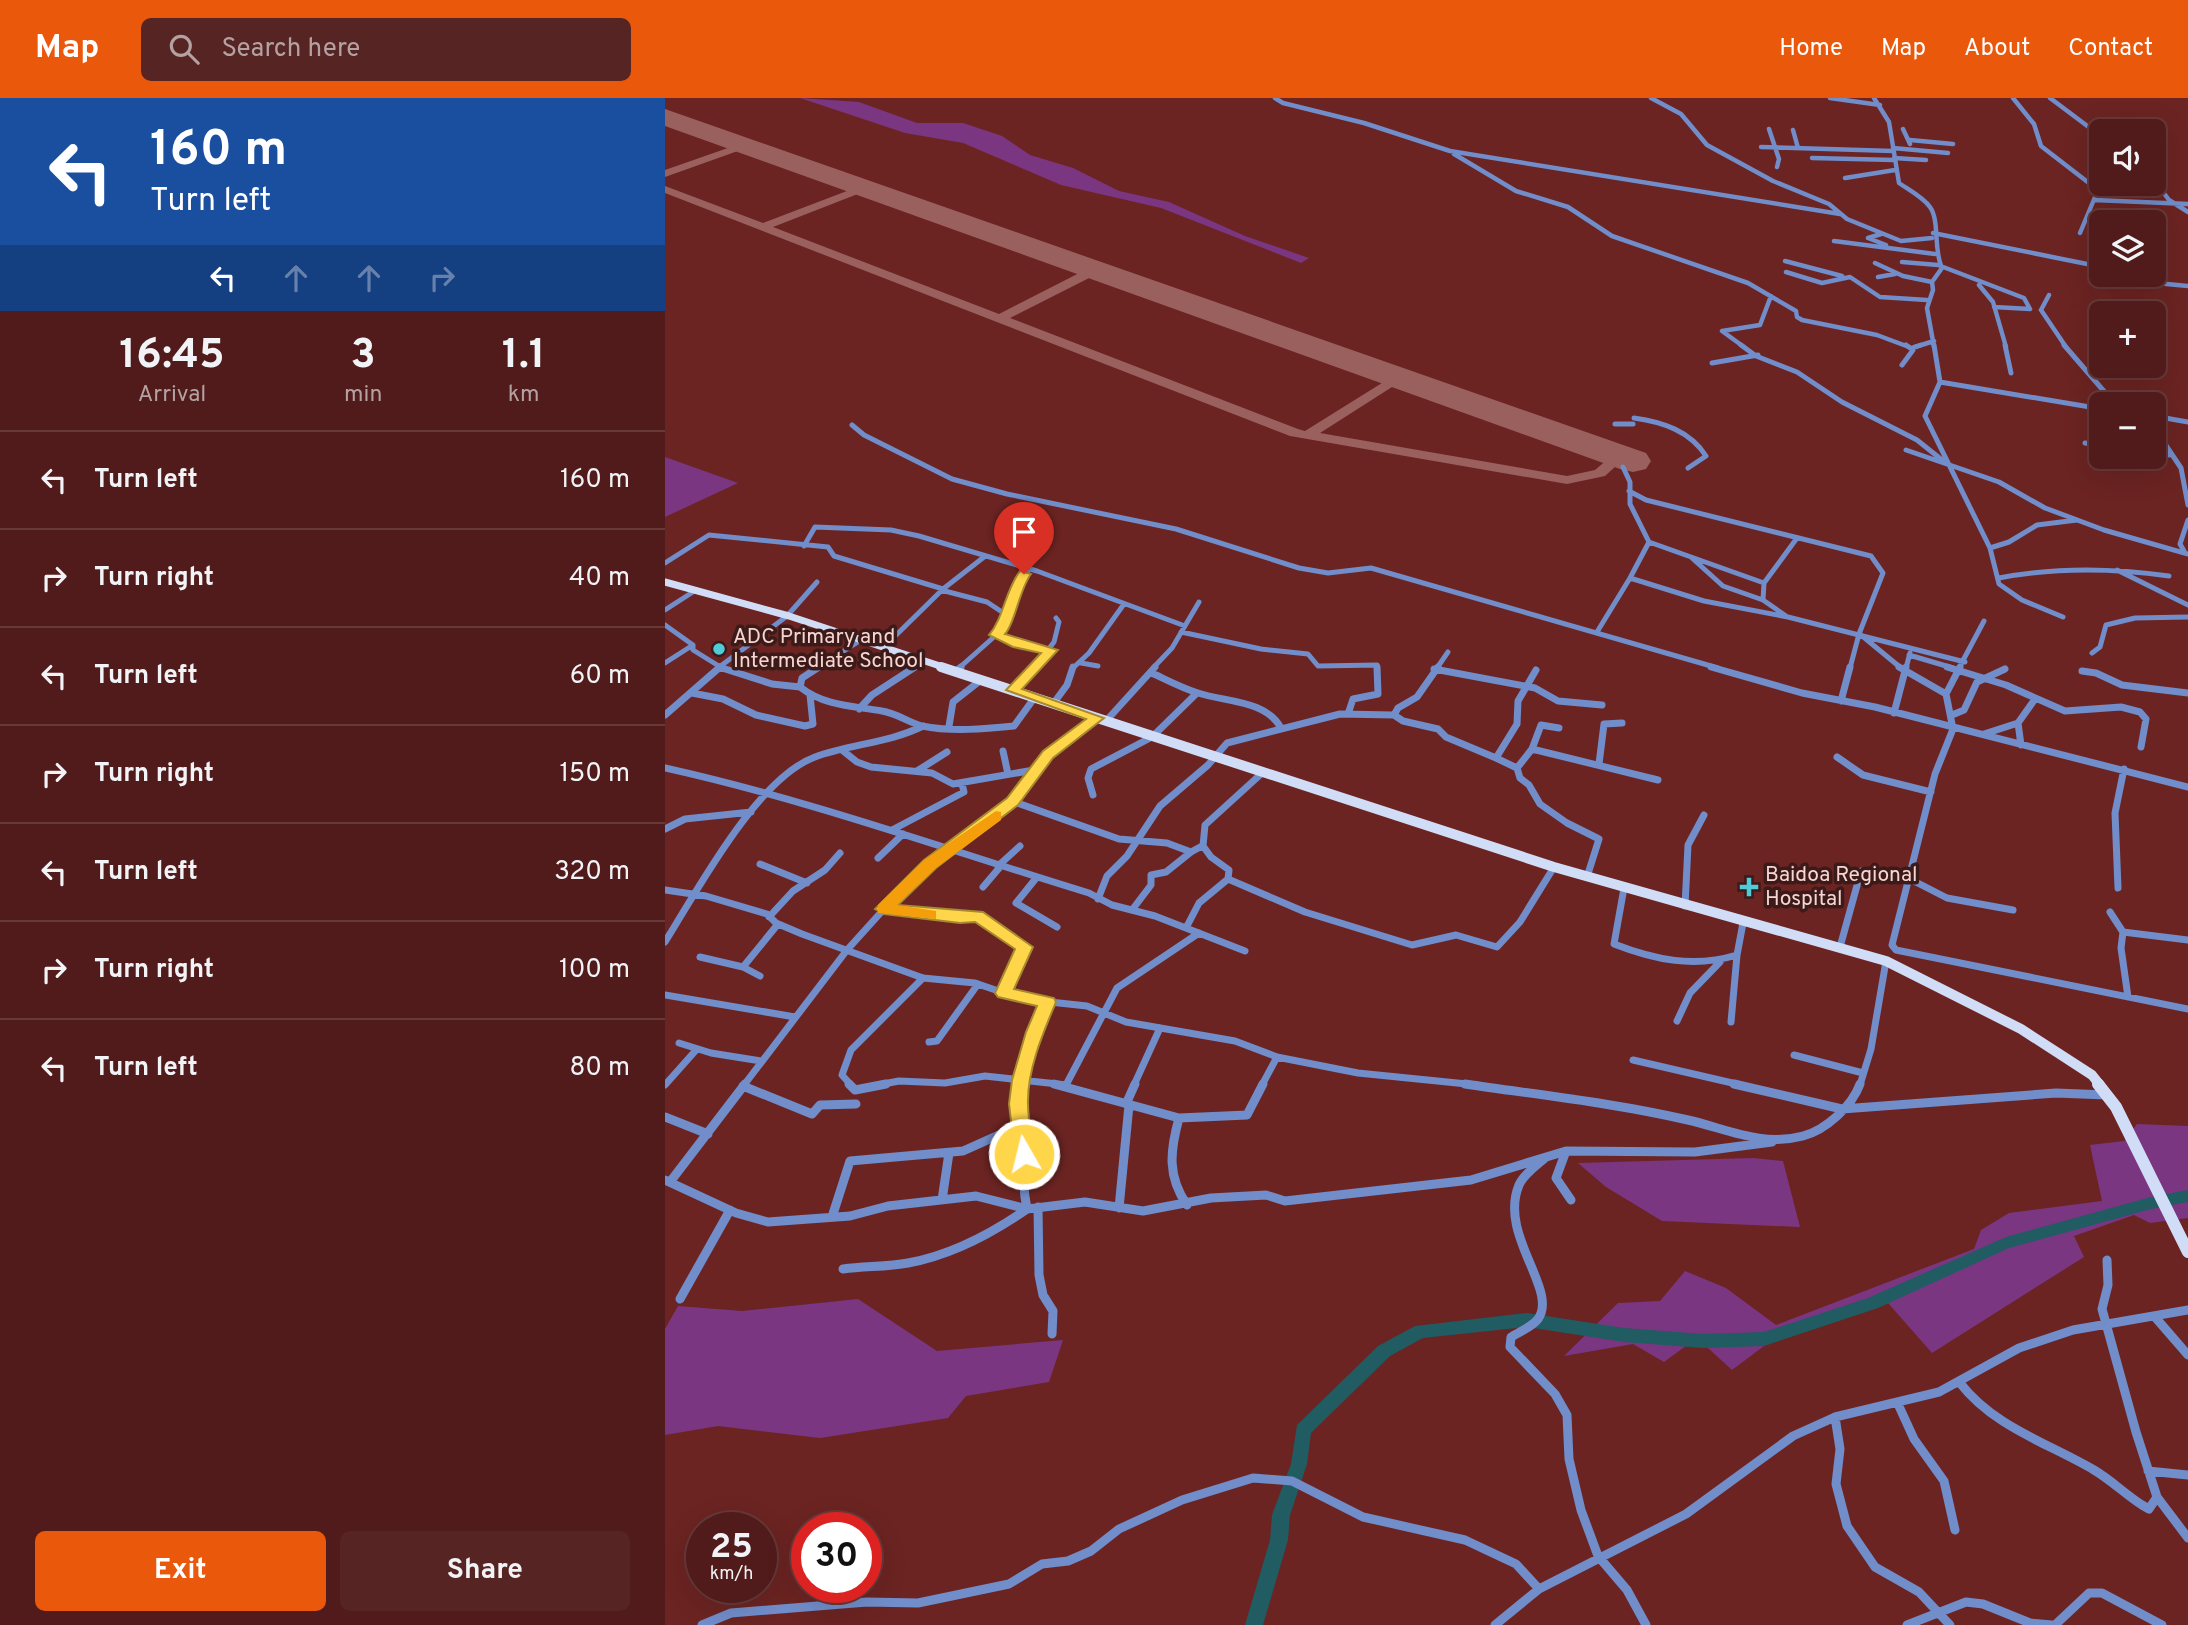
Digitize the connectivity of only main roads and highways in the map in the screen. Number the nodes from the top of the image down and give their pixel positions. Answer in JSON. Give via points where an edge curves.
{"nodes":[{"id":1,"x":665,"y":582,"type":"edge"},
{"id":2,"x":2188,"y":1252,"type":"edge"}],
"edges":[{"from":1,"to":2,"type":"main road","via":[[786,615],[1554,867],[1886,961],[2050,1046],[2092,1075],[2108,1095]]}]}
